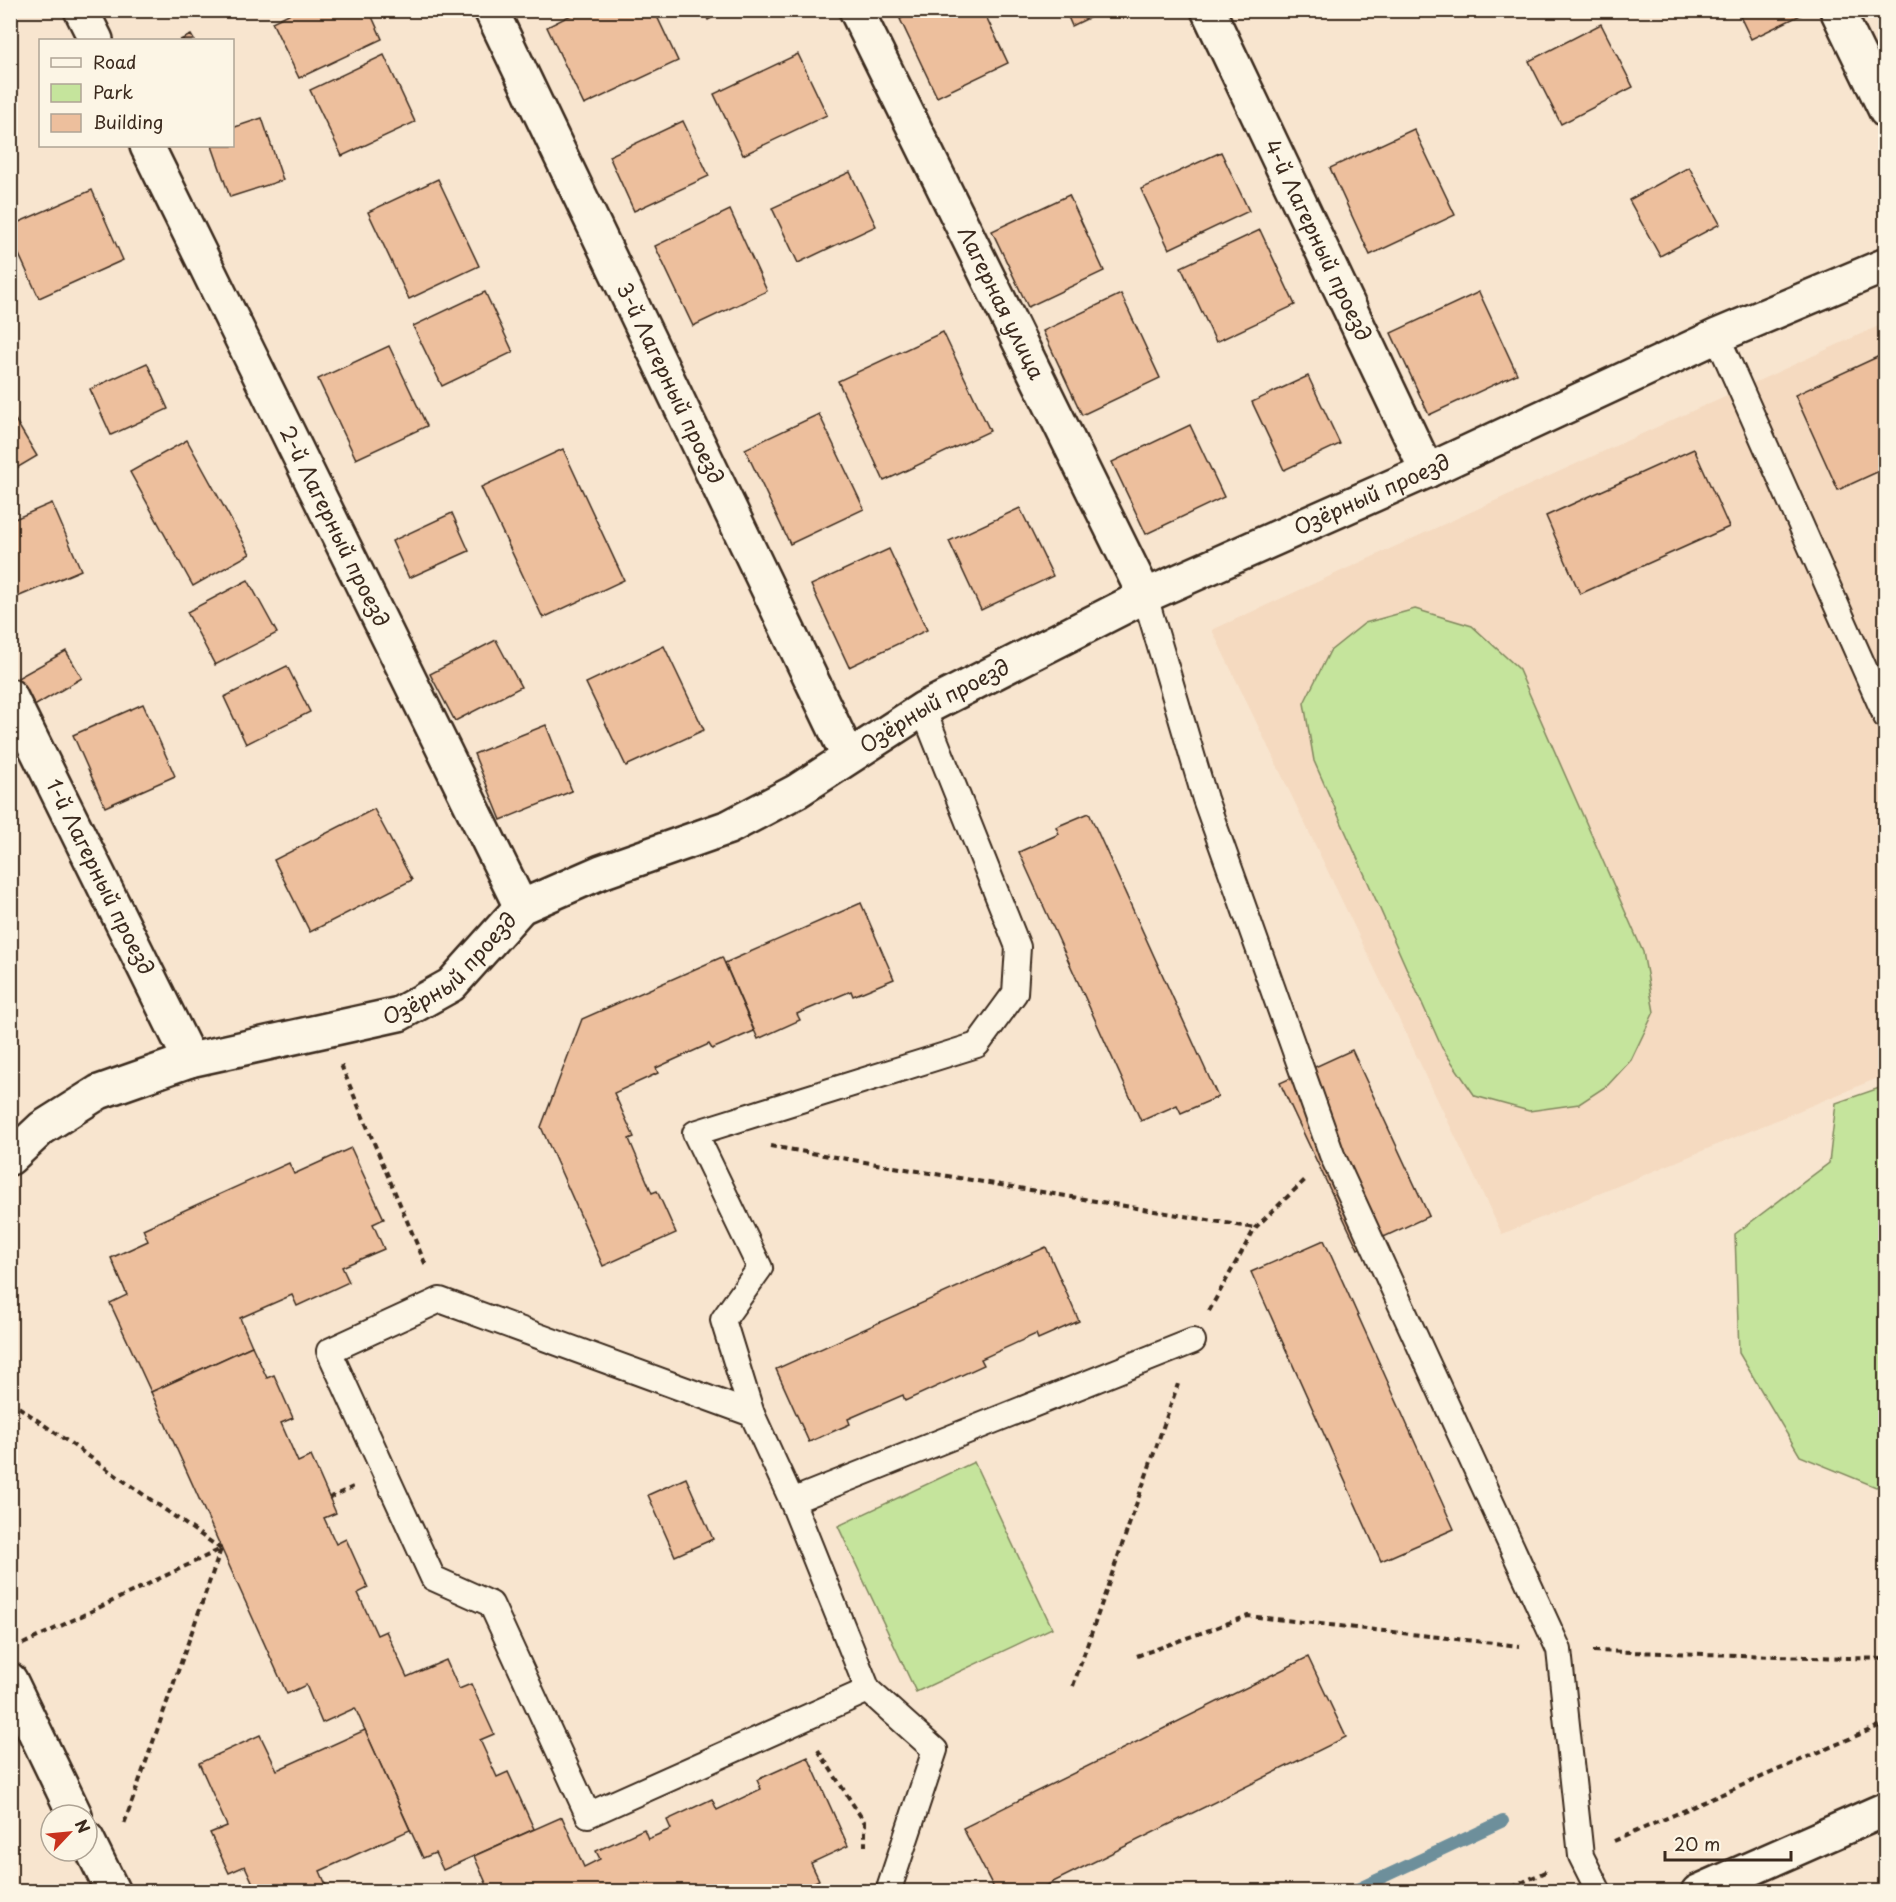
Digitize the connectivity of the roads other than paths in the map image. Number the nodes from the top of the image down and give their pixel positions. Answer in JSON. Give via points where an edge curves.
{"nodes":[{"id":1,"x":81,"y":10,"type":"edge"},
{"id":2,"x":491,"y":10,"type":"edge"},
{"id":3,"x":856,"y":10,"type":"edge"},
{"id":4,"x":1208,"y":10,"type":"edge"},
{"id":5,"x":1838,"y":10,"type":"edge"},
{"id":6,"x":96,"y":39,"type":"edge"},
{"id":7,"x":1886,"y":111,"type":"edge"},
{"id":8,"x":147,"y":147,"type":"edge"},
{"id":9,"x":1886,"y":265,"type":"edge"},
{"id":10,"x":1717,"y":336,"type":"junction"},
{"id":11,"x":1427,"y":471,"type":"junction"},
{"id":12,"x":1145,"y":596,"type":"junction"},
{"id":13,"x":10,"y":696,"type":"edge"},
{"id":14,"x":923,"y":709,"type":"junction"},
{"id":15,"x":1886,"y":717,"type":"edge"},
{"id":16,"x":848,"y":756,"type":"junction"},
{"id":17,"x":521,"y":908,"type":"junction"},
{"id":18,"x":190,"y":1060,"type":"junction"},
{"id":19,"x":10,"y":1158,"type":"edge"},
{"id":20,"x":1193,"y":1341,"type":"road end"},
{"id":21,"x":752,"y":1414,"type":"junction"},
{"id":22,"x":792,"y":1501,"type":"junction"},
{"id":23,"x":10,"y":1680,"type":"edge"},
{"id":24,"x":868,"y":1690,"type":"junction"},
{"id":25,"x":69,"y":1803,"type":"edge"},
{"id":26,"x":1886,"y":1809,"type":"edge"},
{"id":27,"x":98,"y":1863,"type":"edge"},
{"id":28,"x":109,"y":1885,"type":"edge"},
{"id":29,"x":888,"y":1892,"type":"edge"},
{"id":30,"x":1599,"y":1892,"type":"edge"},
{"id":31,"x":1698,"y":1892,"type":"edge"}],
"edges":[{"from":1,"to":6,"type":"street"},
{"from":2,"to":16,"type":"street","name":"3-й Лагерный проезд"},
{"from":3,"to":12,"type":"street","name":"Лагерная улица"},
{"from":4,"to":11,"type":"street","name":"4-й Лагерный проезд"},
{"from":5,"to":7,"type":"street"},
{"from":8,"to":17,"type":"street","name":"2-й Лагерный проезд"},
{"from":9,"to":10,"type":"street","name":"Озёрный проезд"},
{"from":10,"to":11,"type":"street","name":"Озёрный проезд"},
{"from":10,"to":15,"type":"lane"},
{"from":11,"to":12,"type":"street","name":"Озёрный проезд"},
{"from":12,"to":14,"type":"street","name":"Озёрный проезд"},
{"from":12,"to":30,"type":"lane","via":[[1205,799],[1332,1155],[1558,1650],[1581,1856]]},
{"from":13,"to":18,"type":"street","name":"1-й Лагерный проезд"},
{"from":14,"to":16,"type":"street","name":"Озёрный проезд"},
{"from":14,"to":21,"type":"lane","via":[[1018,946],[1015,993],[977,1045],[695,1133],[760,1268],[723,1320]]},
{"from":16,"to":17,"type":"street","name":"Озёрный проезд","via":[[797,791],[729,827],[601,872]]},
{"from":17,"to":18,"type":"street","name":"Озёрный проезд","via":[[451,985],[399,1014]]},
{"from":18,"to":19,"type":"street","name":"Озёрный проезд","via":[[99,1092],[42,1128]]},
{"from":20,"to":22,"type":"lane"},
{"from":21,"to":22,"type":"lane"},
{"from":21,"to":24,"type":"lane","via":[[440,1300],[329,1351],[433,1578],[491,1604],[588,1815]]},
{"from":22,"to":24,"type":"lane"},
{"from":23,"to":25,"type":"street"},
{"from":24,"to":29,"type":"lane","via":[[935,1750]]},
{"from":26,"to":31,"type":"street"},
{"from":27,"to":28,"type":"street"}]}
